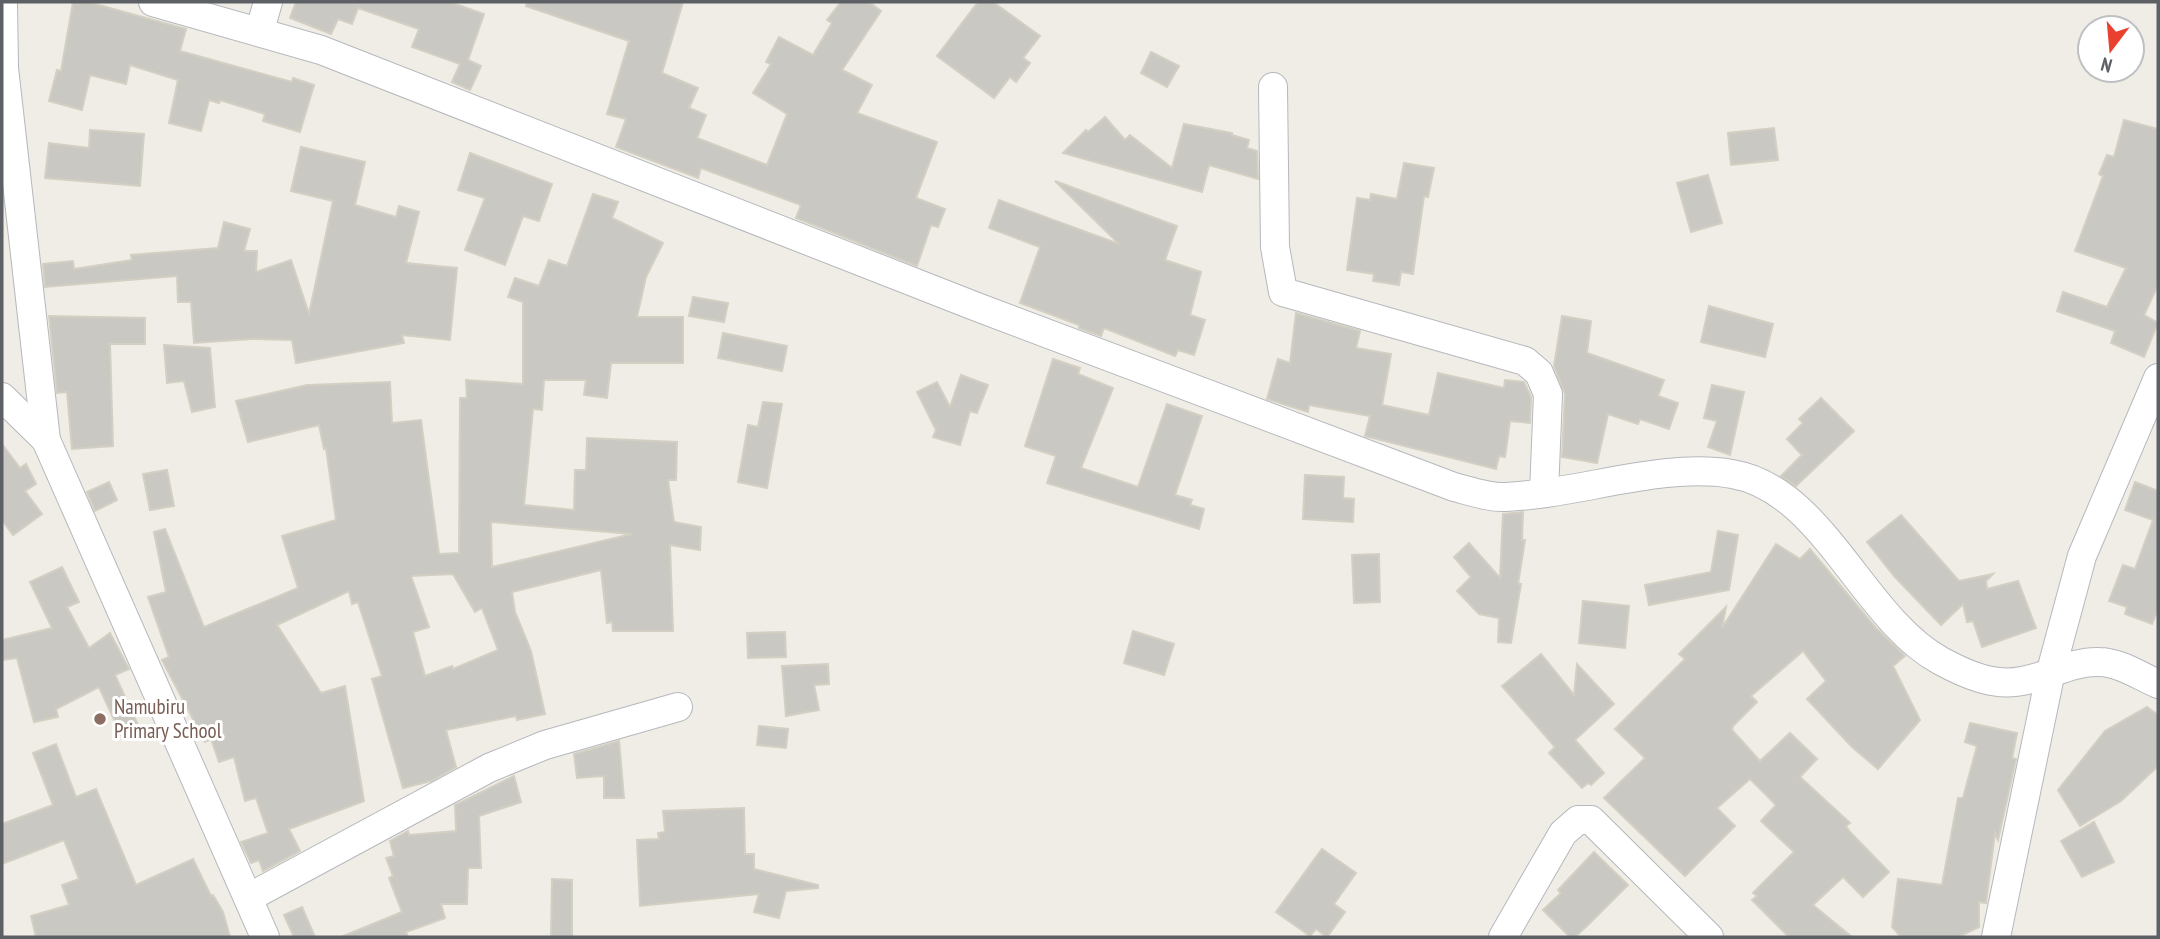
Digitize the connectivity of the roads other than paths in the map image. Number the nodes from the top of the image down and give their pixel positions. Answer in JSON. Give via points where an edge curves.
{"nodes":[{"id":1,"x":3,"y":2,"type":"edge"},
{"id":2,"x":153,"y":2,"type":"edge"},
{"id":3,"x":268,"y":2,"type":"edge"},
{"id":4,"x":260,"y":30,"type":"junction"},
{"id":5,"x":1273,"y":87,"type":"dead end"},
{"id":6,"x":2158,"y":378,"type":"edge"},
{"id":7,"x":2,"y":397,"type":"edge"},
{"id":8,"x":46,"y":440,"type":"junction"},
{"id":9,"x":1544,"y":493,"type":"junction"},
{"id":10,"x":2051,"y":671,"type":"junction"},
{"id":11,"x":2158,"y":684,"type":"edge"},
{"id":12,"x":678,"y":706,"type":"dead end"},
{"id":13,"x":248,"y":898,"type":"junction"},
{"id":14,"x":265,"y":937,"type":"edge"},
{"id":15,"x":1503,"y":937,"type":"edge"},
{"id":16,"x":1709,"y":937,"type":"edge"},
{"id":17,"x":1996,"y":937,"type":"edge"}],
"edges":[{"from":1,"to":8,"type":"street","via":[[4,68]]},
{"from":2,"to":4,"type":"street"},
{"from":3,"to":4,"type":"street"},
{"from":4,"to":9,"type":"street","via":[[1454,487],[1503,497]]},
{"from":5,"to":9,"type":"street","via":[[1275,247],[1283,292],[1525,361],[1539,373],[1548,394]]},
{"from":6,"to":10,"type":"street","via":[[2082,556]]},
{"from":7,"to":8,"type":"street"},
{"from":8,"to":13,"type":"street"},
{"from":9,"to":10,"type":"street","via":[[1693,469],[1759,480],[1785,498],[1887,613],[1940,660],[1989,681],[2022,682]]},
{"from":10,"to":11,"type":"street","via":[[2099,662]]},
{"from":10,"to":17,"type":"street"},
{"from":12,"to":13,"type":"street","via":[[545,745],[489,768]]},
{"from":13,"to":14,"type":"street"},
{"from":15,"to":16,"type":"street","via":[[1563,833],[1578,820],[1591,820]]}]}
